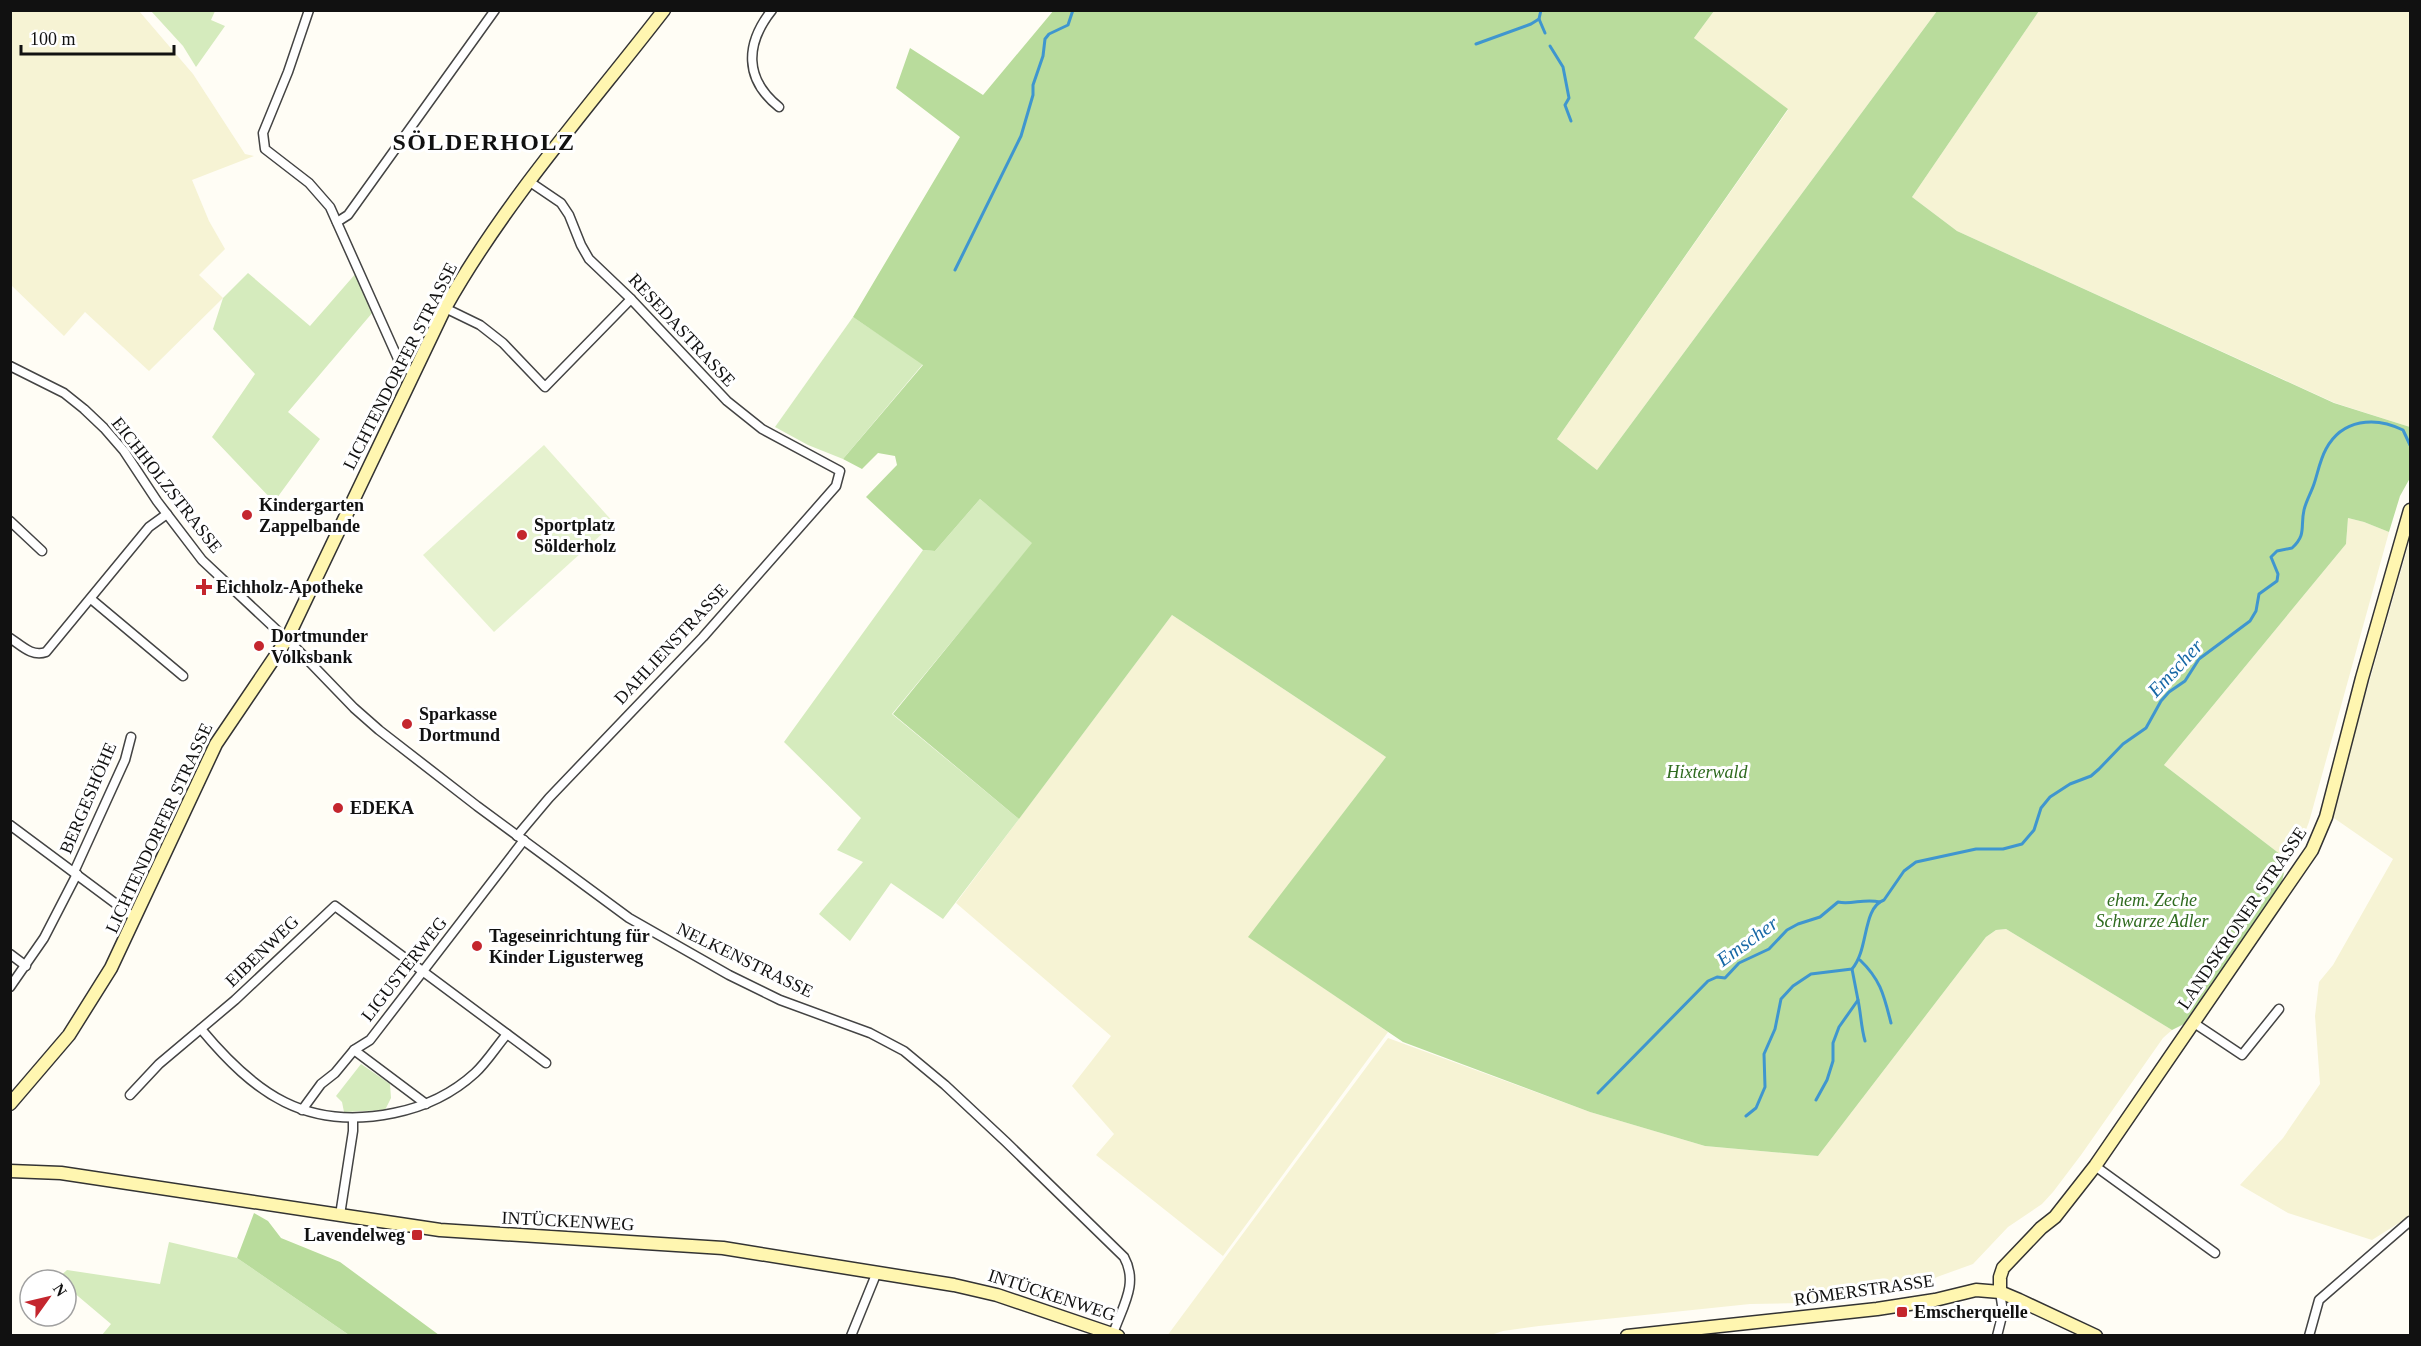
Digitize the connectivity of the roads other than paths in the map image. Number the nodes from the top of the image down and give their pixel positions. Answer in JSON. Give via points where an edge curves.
{"nodes":[{"id":1,"x":309,"y":10,"type":"edge"},
{"id":2,"x":495,"y":10,"type":"edge"},
{"id":3,"x":664,"y":10,"type":"edge"},
{"id":4,"x":772,"y":10,"type":"edge"},
{"id":5,"x":779,"y":107,"type":"dead end"},
{"id":6,"x":530,"y":182,"type":"junction"},
{"id":7,"x":337,"y":222,"type":"junction"},
{"id":8,"x":631,"y":299,"type":"junction"},
{"id":9,"x":445,"y":308,"type":"junction"},
{"id":10,"x":10,"y":366,"type":"edge"},
{"id":11,"x":415,"y":373,"type":"junction"},
{"id":12,"x":840,"y":471,"type":"joint"},
{"id":13,"x":2410,"y":510,"type":"edge"},
{"id":14,"x":167,"y":514,"type":"junction"},
{"id":15,"x":10,"y":521,"type":"edge"},
{"id":16,"x":42,"y":551,"type":"dead end"},
{"id":17,"x":91,"y":598,"type":"junction"},
{"id":18,"x":10,"y":638,"type":"edge"},
{"id":19,"x":286,"y":639,"type":"junction"},
{"id":20,"x":183,"y":675,"type":"dead end"},
{"id":21,"x":131,"y":737,"type":"dead end"},
{"id":22,"x":10,"y":825,"type":"edge"},
{"id":23,"x":521,"y":838,"type":"junction"},
{"id":24,"x":75,"y":873,"type":"junction"},
{"id":25,"x":135,"y":918,"type":"junction"},
{"id":26,"x":10,"y":954,"type":"edge"},
{"id":27,"x":26,"y":966,"type":"junction"},
{"id":28,"x":424,"y":971,"type":"junction"},
{"id":29,"x":10,"y":987,"type":"edge"},
{"id":30,"x":2279,"y":1009,"type":"dead end"},
{"id":31,"x":2194,"y":1023,"type":"junction"},
{"id":32,"x":201,"y":1029,"type":"junction"},
{"id":33,"x":507,"y":1034,"type":"junction"},
{"id":34,"x":354,"y":1050,"type":"junction"},
{"id":35,"x":546,"y":1062,"type":"dead end"},
{"id":36,"x":130,"y":1095,"type":"dead end"},
{"id":37,"x":10,"y":1104,"type":"edge"},
{"id":38,"x":426,"y":1104,"type":"junction"},
{"id":39,"x":302,"y":1110,"type":"junction"},
{"id":40,"x":353,"y":1119,"type":"junction"},
{"id":41,"x":2096,"y":1166,"type":"junction"},
{"id":42,"x":10,"y":1171,"type":"edge"},
{"id":43,"x":340,"y":1215,"type":"junction"},
{"id":44,"x":2410,"y":1221,"type":"edge"},
{"id":45,"x":2215,"y":1253,"type":"dead end"},
{"id":46,"x":877,"y":1272,"type":"junction"},
{"id":47,"x":2000,"y":1292,"type":"junction"},
{"id":48,"x":851,"y":1335,"type":"edge"},
{"id":49,"x":1116,"y":1335,"type":"edge"},
{"id":50,"x":1627,"y":1335,"type":"edge"},
{"id":51,"x":1997,"y":1335,"type":"edge"},
{"id":52,"x":2096,"y":1335,"type":"edge"},
{"id":53,"x":2309,"y":1335,"type":"edge"}],
"edges":[{"from":1,"to":7,"type":"street","via":[[263,133],[263,143],[271,156],[315,190]]},
{"from":2,"to":7,"type":"street","via":[[348,215]]},
{"from":3,"to":6,"type":"street","name":"LICHTENDORFER STRASSE"},
{"from":4,"to":5,"type":"street","via":[[757,31],[752,59],[759,87]]},
{"from":6,"to":8,"type":"street","name":"RESEDASTRASSE","via":[[561,203],[589,259]]},
{"from":6,"to":9,"type":"street","name":"LICHTENDORFER STRASSE","via":[[467,270]]},
{"from":7,"to":11,"type":"street","via":[[399,361]]},
{"from":8,"to":9,"type":"street","via":[[545,387],[503,343],[480,325]]},
{"from":8,"to":12,"type":"street","name":"RESEDASTRASSE","via":[[731,405],[782,441]]},
{"from":9,"to":11,"type":"street","name":"LICHTENDORFER STRASSE"},
{"from":10,"to":14,"type":"street","name":"EICHHOLZSTRASSE","via":[[48,383],[84,409],[124,451]]},
{"from":11,"to":19,"type":"street","name":"LICHTENDORFER STRASSE"},
{"from":12,"to":23,"type":"street","name":"DAHLIENSTRASSE","via":[[837,486],[703,637],[549,798]]},
{"from":13,"to":31,"type":"street","name":"LANDSKRONER STRASSE","via":[[2320,833]]},
{"from":14,"to":17,"type":"street","via":[[149,527]]},
{"from":14,"to":19,"type":"street","name":"EICHHOLZSTRASSE","via":[[202,560]]},
{"from":15,"to":16,"type":"street"},
{"from":17,"to":18,"type":"street","via":[[46,652],[32,653]]},
{"from":17,"to":20,"type":"street"},
{"from":19,"to":23,"type":"street","name":"NELKENSTRASSE","via":[[363,716]]},
{"from":19,"to":25,"type":"street","name":"LICHTENDORFER STRASSE","via":[[216,744]]},
{"from":21,"to":24,"type":"street","name":"BERGESHÖHE","via":[[125,760]]},
{"from":22,"to":24,"type":"street"},
{"from":23,"to":28,"type":"street","name":"LIGUSTERWEG"},
{"from":23,"to":49,"type":"street","name":"NELKENSTRASSE","via":[[637,922],[780,1000],[870,1033],[904,1051],[945,1085],[1124,1257],[1132,1276]]},
{"from":24,"to":25,"type":"street"},
{"from":24,"to":27,"type":"street","name":"BERGESHÖHE"},
{"from":25,"to":37,"type":"street","name":"LICHTENDORFER STRASSE","via":[[84,1014],[50,1061]]},
{"from":26,"to":27,"type":"street"},
{"from":27,"to":29,"type":"street","name":"BERGESHÖHE"},
{"from":28,"to":32,"type":"street","name":"EIBENWEG","via":[[335,906]]},
{"from":28,"to":33,"type":"street"},
{"from":28,"to":34,"type":"street","name":"LIGUSTERWEG","via":[[370,1040]]},
{"from":30,"to":31,"type":"street","via":[[2242,1056]]},
{"from":31,"to":41,"type":"street","name":"LANDSKRONER STRASSE"},
{"from":32,"to":36,"type":"street","name":"EIBENWEG"},
{"from":32,"to":39,"type":"street","via":[[244,1076]]},
{"from":33,"to":35,"type":"street"},
{"from":33,"to":38,"type":"street","via":[[474,1073]]},
{"from":34,"to":38,"type":"street"},
{"from":34,"to":39,"type":"street","name":"LIGUSTERWEG"},
{"from":38,"to":40,"type":"street"},
{"from":39,"to":40,"type":"street"},
{"from":40,"to":43,"type":"street"},
{"from":41,"to":45,"type":"street"},
{"from":41,"to":47,"type":"street","name":"LANDSKRONER STRASSE","via":[[2055,1216],[2003,1268]]},
{"from":42,"to":43,"type":"street","name":"INTÜCKENWEG","via":[[61,1173]]},
{"from":43,"to":46,"type":"street","name":"INTÜCKENWEG","via":[[472,1233],[723,1248]]},
{"from":44,"to":53,"type":"street","via":[[2319,1300]]},
{"from":46,"to":48,"type":"street"},
{"from":46,"to":49,"type":"street","name":"INTÜCKENWEG","via":[[997,1294]]},
{"from":47,"to":50,"type":"street","name":"RÖMERSTRASSE","via":[[1976,1290],[1877,1309]]},
{"from":47,"to":51,"type":"street","via":[[2003,1312]]},
{"from":47,"to":52,"type":"street","name":"RÖMERSTRASSE"}]}
